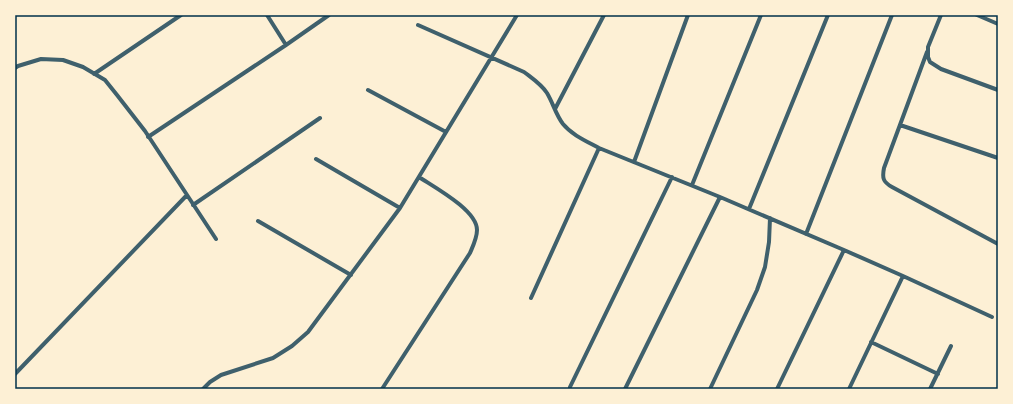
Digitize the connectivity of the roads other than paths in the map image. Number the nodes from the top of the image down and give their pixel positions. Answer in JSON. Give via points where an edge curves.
{"nodes":[{"id":1,"x":181,"y":15,"type":"edge"},
{"id":2,"x":267,"y":15,"type":"edge"},
{"id":3,"x":329,"y":15,"type":"edge"},
{"id":4,"x":517,"y":15,"type":"edge"},
{"id":5,"x":604,"y":15,"type":"edge"},
{"id":6,"x":688,"y":15,"type":"edge"},
{"id":7,"x":761,"y":15,"type":"edge"},
{"id":8,"x":828,"y":15,"type":"edge"},
{"id":9,"x":892,"y":15,"type":"edge"},
{"id":10,"x":941,"y":15,"type":"edge"},
{"id":11,"x":977,"y":15,"type":"edge"},
{"id":12,"x":998,"y":24,"type":"edge"},
{"id":13,"x":418,"y":25,"type":"dead end"},
{"id":14,"x":286,"y":45,"type":"junction"},
{"id":15,"x":927,"y":52,"type":"junction"},
{"id":16,"x":491,"y":58,"type":"junction"},
{"id":17,"x":15,"y":68,"type":"edge"},
{"id":18,"x":94,"y":74,"type":"junction"},
{"id":19,"x":368,"y":90,"type":"dead end"},
{"id":20,"x":998,"y":90,"type":"edge"},
{"id":21,"x":555,"y":109,"type":"junction"},
{"id":22,"x":320,"y":118,"type":"dead end"},
{"id":23,"x":900,"y":125,"type":"junction"},
{"id":24,"x":446,"y":132,"type":"junction"},
{"id":25,"x":148,"y":137,"type":"junction"},
{"id":26,"x":599,"y":148,"type":"junction"},
{"id":27,"x":998,"y":158,"type":"edge"},
{"id":28,"x":316,"y":159,"type":"dead end"},
{"id":29,"x":634,"y":162,"type":"junction"},
{"id":30,"x":419,"y":177,"type":"junction"},
{"id":31,"x":672,"y":177,"type":"junction"},
{"id":32,"x":692,"y":185,"type":"junction"},
{"id":33,"x":187,"y":195,"type":"junction"},
{"id":34,"x":720,"y":197,"type":"junction"},
{"id":35,"x":194,"y":205,"type":"junction"},
{"id":36,"x":400,"y":208,"type":"junction"},
{"id":37,"x":749,"y":209,"type":"junction"},
{"id":38,"x":770,"y":218,"type":"junction"},
{"id":39,"x":258,"y":221,"type":"dead end"},
{"id":40,"x":806,"y":234,"type":"junction"},
{"id":41,"x":216,"y":239,"type":"dead end"},
{"id":42,"x":998,"y":244,"type":"edge"},
{"id":43,"x":844,"y":250,"type":"junction"},
{"id":44,"x":351,"y":275,"type":"junction"},
{"id":45,"x":903,"y":276,"type":"junction"},
{"id":46,"x":531,"y":298,"type":"dead end"},
{"id":47,"x":992,"y":317,"type":"dead end"},
{"id":48,"x":871,"y":342,"type":"junction"},
{"id":49,"x":951,"y":346,"type":"dead end"},
{"id":50,"x":15,"y":374,"type":"edge"},
{"id":51,"x":938,"y":374,"type":"junction"},
{"id":52,"x":570,"y":387,"type":"dead end"},
{"id":53,"x":203,"y":389,"type":"edge"},
{"id":54,"x":382,"y":389,"type":"edge"},
{"id":55,"x":625,"y":389,"type":"edge"},
{"id":56,"x":710,"y":389,"type":"edge"},
{"id":57,"x":778,"y":389,"type":"edge"},
{"id":58,"x":849,"y":389,"type":"edge"},
{"id":59,"x":930,"y":389,"type":"edge"}],
"edges":[{"from":1,"to":18,"type":"street"},
{"from":2,"to":14,"type":"street"},
{"from":3,"to":14,"type":"street"},
{"from":4,"to":16,"type":"street"},
{"from":5,"to":21,"type":"street"},
{"from":6,"to":29,"type":"street"},
{"from":7,"to":32,"type":"street"},
{"from":8,"to":37,"type":"street"},
{"from":9,"to":40,"type":"street"},
{"from":10,"to":15,"type":"street"},
{"from":11,"to":12,"type":"street"},
{"from":13,"to":16,"type":"street"},
{"from":14,"to":25,"type":"street"},
{"from":15,"to":20,"type":"street","via":[[930,62],[941,70]]},
{"from":15,"to":23,"type":"street"},
{"from":16,"to":21,"type":"street","via":[[524,72],[547,93]]},
{"from":16,"to":24,"type":"street"},
{"from":17,"to":18,"type":"street","via":[[41,59],[63,60]]},
{"from":18,"to":25,"type":"street","via":[[105,80],[118,95]]},
{"from":19,"to":24,"type":"street"},
{"from":21,"to":26,"type":"street","via":[[571,132]]},
{"from":22,"to":35,"type":"street"},
{"from":23,"to":27,"type":"street"},
{"from":23,"to":42,"type":"street","via":[[882,175],[887,184]]},
{"from":24,"to":30,"type":"street"},
{"from":25,"to":33,"type":"street"},
{"from":26,"to":29,"type":"street"},
{"from":26,"to":46,"type":"street"},
{"from":28,"to":36,"type":"street"},
{"from":29,"to":31,"type":"street"},
{"from":30,"to":36,"type":"street"},
{"from":30,"to":54,"type":"street","via":[[463,207],[474,218],[478,229],[470,253]]},
{"from":31,"to":32,"type":"street"},
{"from":31,"to":52,"type":"street"},
{"from":32,"to":34,"type":"street"},
{"from":33,"to":35,"type":"street"},
{"from":33,"to":50,"type":"street"},
{"from":34,"to":37,"type":"street"},
{"from":34,"to":55,"type":"street"},
{"from":35,"to":41,"type":"street"},
{"from":36,"to":44,"type":"street"},
{"from":37,"to":38,"type":"street"},
{"from":38,"to":40,"type":"street"},
{"from":38,"to":56,"type":"street","via":[[765,267],[757,290]]},
{"from":39,"to":44,"type":"street"},
{"from":40,"to":43,"type":"street"},
{"from":43,"to":45,"type":"street"},
{"from":43,"to":57,"type":"street"},
{"from":44,"to":53,"type":"street","via":[[308,332],[292,346],[273,358],[221,376]]},
{"from":45,"to":47,"type":"street"},
{"from":45,"to":48,"type":"street"},
{"from":48,"to":51,"type":"street"},
{"from":48,"to":58,"type":"street"},
{"from":49,"to":51,"type":"street"},
{"from":51,"to":59,"type":"street"}]}
